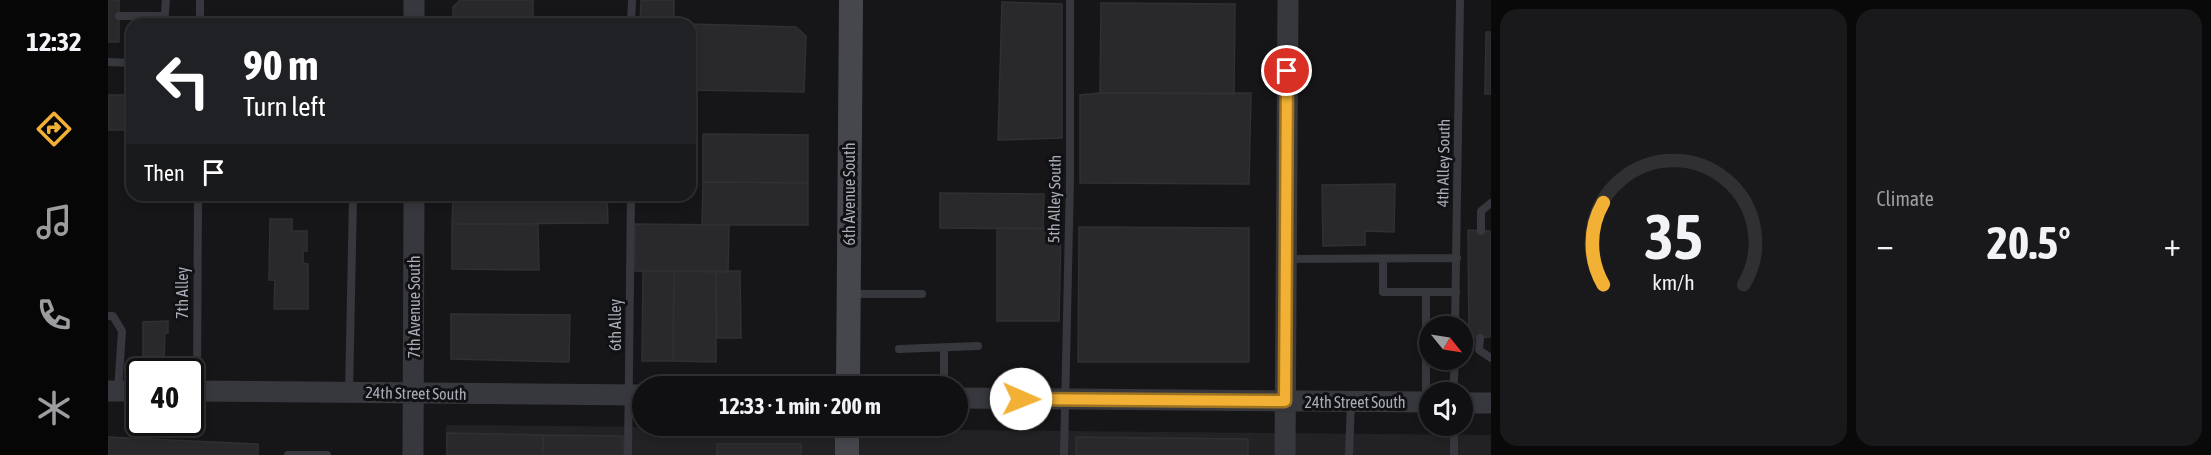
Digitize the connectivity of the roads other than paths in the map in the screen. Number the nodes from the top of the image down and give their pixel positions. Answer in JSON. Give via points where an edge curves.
{"nodes":[{"id":1,"x":166,"y":0,"type":"edge"},
{"id":2,"x":200,"y":0,"type":"edge"},
{"id":3,"x":414,"y":0,"type":"edge"},
{"id":4,"x":632,"y":0,"type":"edge"},
{"id":5,"x":850,"y":0,"type":"edge"},
{"id":6,"x":1070,"y":0,"type":"edge"},
{"id":7,"x":1287,"y":0,"type":"edge"},
{"id":8,"x":1460,"y":0,"type":"edge"},
{"id":9,"x":119,"y":16,"type":"dead end"},
{"id":10,"x":142,"y":18,"type":"edge"},
{"id":11,"x":164,"y":18,"type":"edge"},
{"id":12,"x":200,"y":18,"type":"edge"},
{"id":13,"x":414,"y":18,"type":"edge"},
{"id":14,"x":632,"y":18,"type":"edge"},
{"id":15,"x":108,"y":62,"type":"edge"},
{"id":16,"x":126,"y":63,"type":"edge"},
{"id":17,"x":198,"y":201,"type":"edge"},
{"id":18,"x":353,"y":201,"type":"edge"},
{"id":19,"x":414,"y":201,"type":"edge"},
{"id":20,"x":631,"y":201,"type":"edge"},
{"id":21,"x":1491,"y":203,"type":"edge"},
{"id":22,"x":1481,"y":231,"type":"dead end"},
{"id":23,"x":1383,"y":258,"type":"junction"},
{"id":24,"x":1457,"y":258,"type":"junction"},
{"id":25,"x":1286,"y":259,"type":"junction"},
{"id":26,"x":1426,"y":292,"type":"junction"},
{"id":27,"x":1456,"y":292,"type":"junction"},
{"id":28,"x":848,"y":294,"type":"junction"},
{"id":29,"x":922,"y":294,"type":"dead end"},
{"id":30,"x":108,"y":316,"type":"edge"},
{"id":31,"x":1455,"y":316,"type":"edge"},
{"id":32,"x":1480,"y":338,"type":"dead end"},
{"id":33,"x":978,"y":346,"type":"dead end"},
{"id":34,"x":944,"y":348,"type":"junction"},
{"id":35,"x":898,"y":349,"type":"dead end"},
{"id":36,"x":195,"y":358,"type":"edge"},
{"id":37,"x":1491,"y":358,"type":"edge"},
{"id":38,"x":636,"y":376,"type":"edge"},
{"id":39,"x":848,"y":376,"type":"edge"},
{"id":40,"x":944,"y":376,"type":"edge"},
{"id":41,"x":1428,"y":382,"type":"edge"},
{"id":42,"x":113,"y":391,"type":"edge"},
{"id":43,"x":204,"y":391,"type":"edge"},
{"id":44,"x":349,"y":393,"type":"junction"},
{"id":45,"x":414,"y":393,"type":"junction"},
{"id":46,"x":632,"y":395,"type":"edge"},
{"id":47,"x":968,"y":398,"type":"edge"},
{"id":48,"x":1064,"y":399,"type":"junction"},
{"id":49,"x":1285,"y":401,"type":"junction"},
{"id":50,"x":1351,"y":402,"type":"junction"},
{"id":51,"x":1419,"y":402,"type":"edge"},
{"id":52,"x":1473,"y":403,"type":"edge"},
{"id":53,"x":1491,"y":403,"type":"edge"},
{"id":54,"x":632,"y":425,"type":"edge"},
{"id":55,"x":847,"y":436,"type":"edge"},
{"id":56,"x":1454,"y":436,"type":"edge"},
{"id":57,"x":288,"y":455,"type":"edge"},
{"id":58,"x":327,"y":455,"type":"edge"},
{"id":59,"x":413,"y":455,"type":"edge"},
{"id":60,"x":628,"y":455,"type":"edge"},
{"id":61,"x":847,"y":455,"type":"edge"},
{"id":62,"x":1064,"y":455,"type":"edge"},
{"id":63,"x":1285,"y":455,"type":"edge"},
{"id":64,"x":1349,"y":455,"type":"edge"},
{"id":65,"x":1454,"y":455,"type":"edge"}],
"edges":[{"from":1,"to":11,"type":"lane"},
{"from":2,"to":12,"type":"lane"},
{"from":3,"to":13,"type":"street"},
{"from":4,"to":14,"type":"lane"},
{"from":5,"to":28,"type":"main road","name":"6th Avenue South"},
{"from":6,"to":48,"type":"lane","name":"5th Alley South"},
{"from":7,"to":25,"type":"street"},
{"from":8,"to":24,"type":"lane","name":"4th Alley South"},
{"from":9,"to":10,"type":"lane"},
{"from":15,"to":16,"type":"lane"},
{"from":17,"to":36,"type":"lane","name":"7th Alley"},
{"from":18,"to":44,"type":"lane"},
{"from":19,"to":45,"type":"street","name":"7th Avenue South"},
{"from":20,"to":38,"type":"lane","name":"6th Alley"},
{"from":21,"to":22,"type":"lane","via":[[1481,211]]},
{"from":23,"to":24,"type":"lane"},
{"from":23,"to":25,"type":"lane"},
{"from":23,"to":26,"type":"lane","via":[[1383,292]]},
{"from":24,"to":27,"type":"lane","name":"4th Alley South"},
{"from":25,"to":49,"type":"street"},
{"from":26,"to":27,"type":"lane"},
{"from":26,"to":41,"type":"lane"},
{"from":27,"to":31,"type":"lane","name":"4th Alley South"},
{"from":28,"to":29,"type":"lane"},
{"from":28,"to":39,"type":"main road","name":"6th Avenue South"},
{"from":30,"to":42,"type":"lane","via":[[113,316],[122,331]]},
{"from":32,"to":37,"type":"lane","via":[[1479,350]]},
{"from":33,"to":34,"type":"lane"},
{"from":34,"to":35,"type":"lane"},
{"from":34,"to":40,"type":"lane"},
{"from":43,"to":44,"type":"street","name":"24th Street South"},
{"from":44,"to":45,"type":"street","name":"24th Street South"},
{"from":45,"to":46,"type":"street","name":"24th Street South"},
{"from":45,"to":59,"type":"street","name":"7th Avenue South"},
{"from":47,"to":48,"type":"street","name":"24th Street South"},
{"from":48,"to":49,"type":"street","name":"24th Street South"},
{"from":48,"to":62,"type":"lane","name":"5th Alley South"},
{"from":49,"to":50,"type":"street","name":"24th Street South"},
{"from":49,"to":63,"type":"street"},
{"from":50,"to":51,"type":"street","name":"24th Street South"},
{"from":50,"to":64,"type":"lane"},
{"from":52,"to":53,"type":"street"},
{"from":54,"to":60,"type":"lane","name":"6th Alley"},
{"from":55,"to":61,"type":"main road"},
{"from":56,"to":65,"type":"lane"},
{"from":57,"to":58,"type":"lane"}]}
